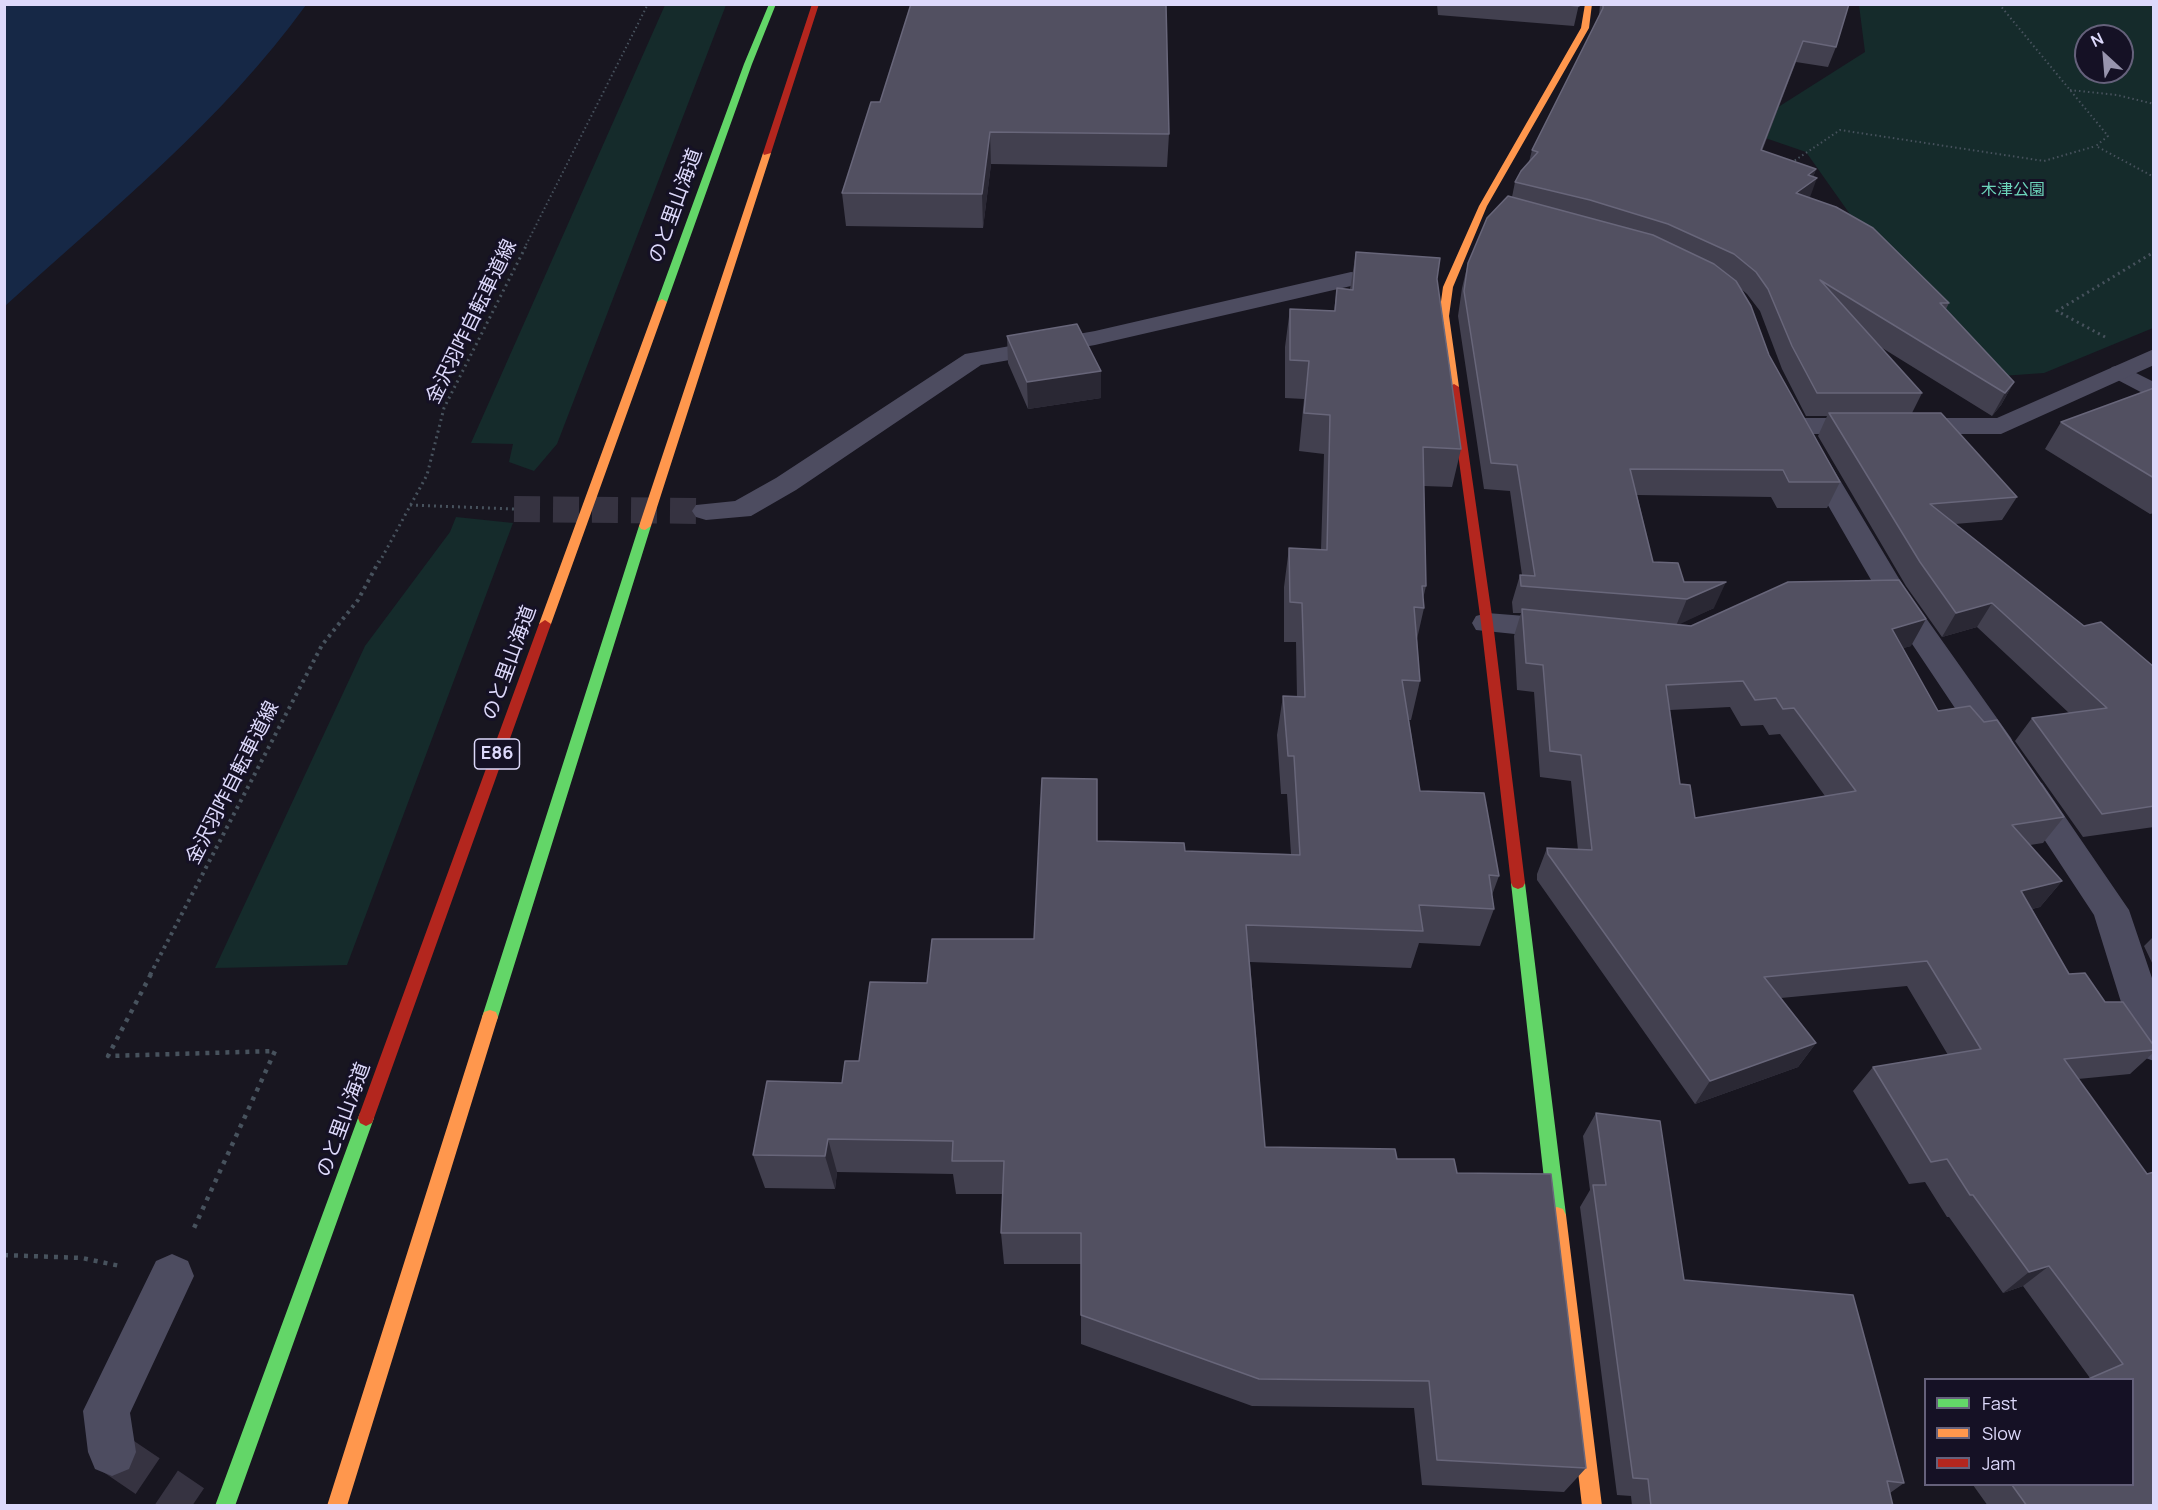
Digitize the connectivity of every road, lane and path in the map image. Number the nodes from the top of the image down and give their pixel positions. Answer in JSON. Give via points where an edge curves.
{"nodes":[{"id":1,"x":648,"y":4,"type":"edge"},
{"id":2,"x":773,"y":4,"type":"edge"},
{"id":3,"x":816,"y":4,"type":"edge"},
{"id":4,"x":1588,"y":4,"type":"edge"},
{"id":5,"x":1999,"y":4,"type":"edge"},
{"id":6,"x":2070,"y":90,"type":"junction"},
{"id":7,"x":2154,"y":104,"type":"edge"},
{"id":8,"x":2096,"y":146,"type":"junction"},
{"id":9,"x":1782,"y":169,"type":"edge"},
{"id":10,"x":2154,"y":177,"type":"edge"},
{"id":11,"x":2154,"y":252,"type":"edge"},
{"id":12,"x":1430,"y":285,"type":"junction"},
{"id":13,"x":2150,"y":358,"type":"edge"},
{"id":14,"x":2120,"y":372,"type":"junction"},
{"id":15,"x":2154,"y":392,"type":"edge"},
{"id":16,"x":1782,"y":399,"type":"edge"},
{"id":17,"x":1796,"y":426,"type":"junction"},
{"id":18,"x":410,"y":505,"type":"junction"},
{"id":19,"x":513,"y":509,"type":"tunnel mouth"},
{"id":20,"x":706,"y":511,"type":"tunnel mouth"},
{"id":21,"x":1892,"y":592,"type":"junction"},
{"id":22,"x":1859,"y":593,"type":"edge"},
{"id":23,"x":1487,"y":622,"type":"junction"},
{"id":24,"x":1589,"y":631,"type":"edge"},
{"id":25,"x":2154,"y":1044,"type":"edge"},
{"id":26,"x":4,"y":1255,"type":"edge"},
{"id":27,"x":172,"y":1276,"type":"junction"},
{"id":28,"x":112,"y":1452,"type":"dead end"},
{"id":29,"x":225,"y":1506,"type":"edge"},
{"id":30,"x":337,"y":1506,"type":"edge"},
{"id":31,"x":1592,"y":1506,"type":"edge"}],
"edges":[{"from":1,"to":18,"type":"path","name":"金沢羽咋自転車道線","via":[[444,408],[427,475]]},
{"from":2,"to":29,"type":"main road","name":"のと里山海道","number":"E86"},
{"from":3,"to":30,"type":"main road","via":[[626,585]]},
{"from":4,"to":12,"type":"main road","via":[[1585,28],[1495,209]]},
{"from":5,"to":6,"type":"path"},
{"from":6,"to":7,"type":"path"},
{"from":6,"to":8,"type":"path","via":[[2108,136]]},
{"from":8,"to":9,"type":"path","via":[[2044,161],[1840,130]]},
{"from":8,"to":10,"type":"path"},
{"from":11,"to":13,"type":"path","via":[[2057,312]]},
{"from":12,"to":20,"type":"street","via":[[1351,279],[1095,338],[974,359],[741,510]]},
{"from":12,"to":23,"type":"main road","via":[[1444,316]]},
{"from":13,"to":14,"type":"street"},
{"from":14,"to":15,"type":"lane"},
{"from":14,"to":17,"type":"street","via":[[2001,426]]},
{"from":16,"to":17,"type":"street"},
{"from":17,"to":21,"type":"street"},
{"from":18,"to":19,"type":"path"},
{"from":18,"to":27,"type":"path","name":"金沢羽咋自転車道線","via":[[358,600],[322,645],[108,1056],[275,1051]]},
{"from":21,"to":22,"type":"street"},
{"from":21,"to":25,"type":"street","via":[[2111,910]]},
{"from":23,"to":24,"type":"street"},
{"from":23,"to":31,"type":"main road"},
{"from":26,"to":27,"type":"path","via":[[82,1258]]},
{"from":27,"to":28,"type":"street","via":[[106,1412]]}]}
